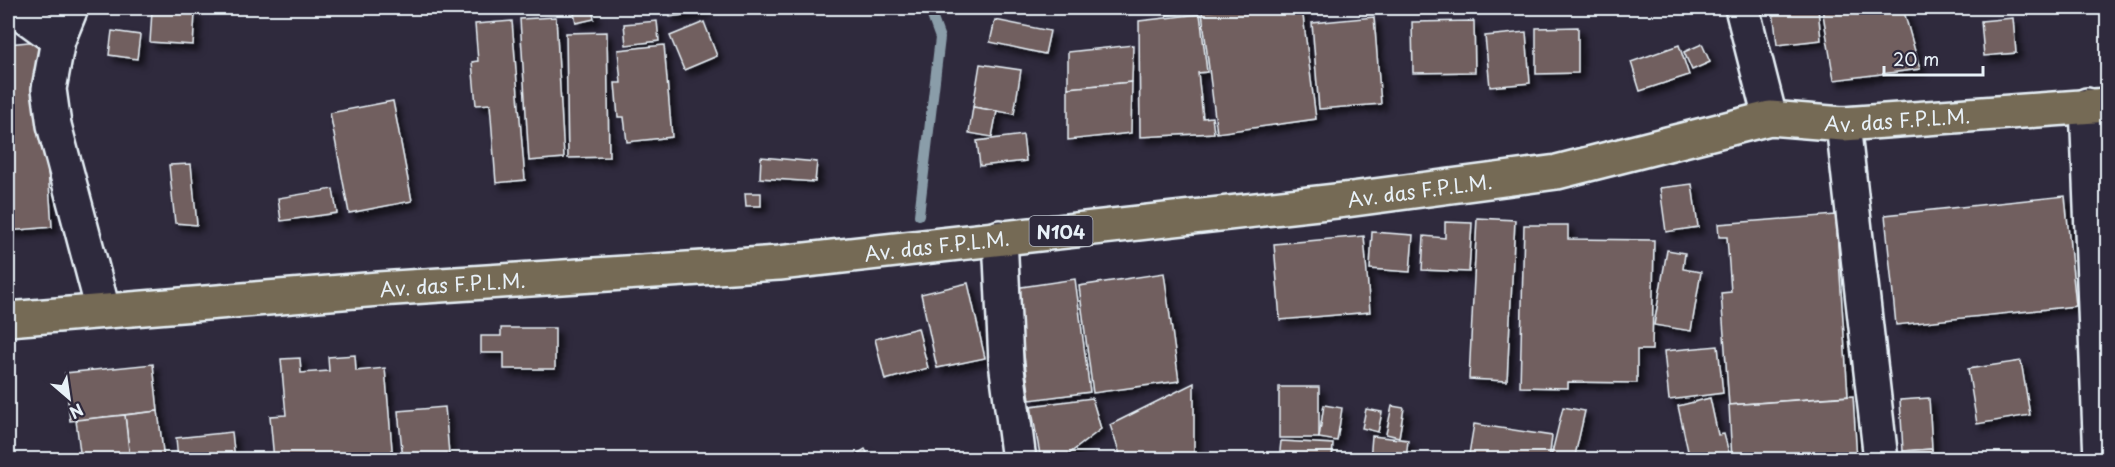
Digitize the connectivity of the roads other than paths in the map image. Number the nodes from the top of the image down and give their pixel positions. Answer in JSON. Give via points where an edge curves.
{"nodes":[{"id":1,"x":14,"y":8,"type":"edge"},
{"id":2,"x":71,"y":8,"type":"edge"},
{"id":3,"x":1742,"y":8,"type":"edge"},
{"id":4,"x":57,"y":40,"type":"junction"},
{"id":5,"x":2097,"y":105,"type":"edge"},
{"id":6,"x":1770,"y":118,"type":"junction"},
{"id":7,"x":1843,"y":124,"type":"junction"},
{"id":8,"x":1000,"y":237,"type":"junction"},
{"id":9,"x":104,"y":310,"type":"junction"},
{"id":10,"x":8,"y":319,"type":"edge"},
{"id":11,"x":1019,"y":459,"type":"edge"},
{"id":12,"x":1881,"y":459,"type":"edge"},
{"id":13,"x":2101,"y":459,"type":"edge"}],
"edges":[{"from":1,"to":4,"type":"street"},
{"from":2,"to":4,"type":"street"},
{"from":3,"to":6,"type":"street"},
{"from":4,"to":9,"type":"street","via":[[49,89],[54,124]]},
{"from":5,"to":7,"type":"main road","name":"Av. das F.P.L.M.","number":"N104"},
{"from":5,"to":13,"type":"street"},
{"from":6,"to":7,"type":"main road","name":"Av. das F.P.L.M.","number":"N104"},
{"from":6,"to":8,"type":"main road","name":"Av. das F.P.L.M.","number":"N104","via":[[1557,172],[1345,200]]},
{"from":7,"to":12,"type":"street"},
{"from":8,"to":9,"type":"main road","name":"Av. das F.P.L.M.","number":"N104","via":[[779,263]]},
{"from":8,"to":11,"type":"street","via":[[1005,362]]},
{"from":9,"to":10,"type":"main road","name":"Av. das F.P.L.M.","number":"N104"}]}
